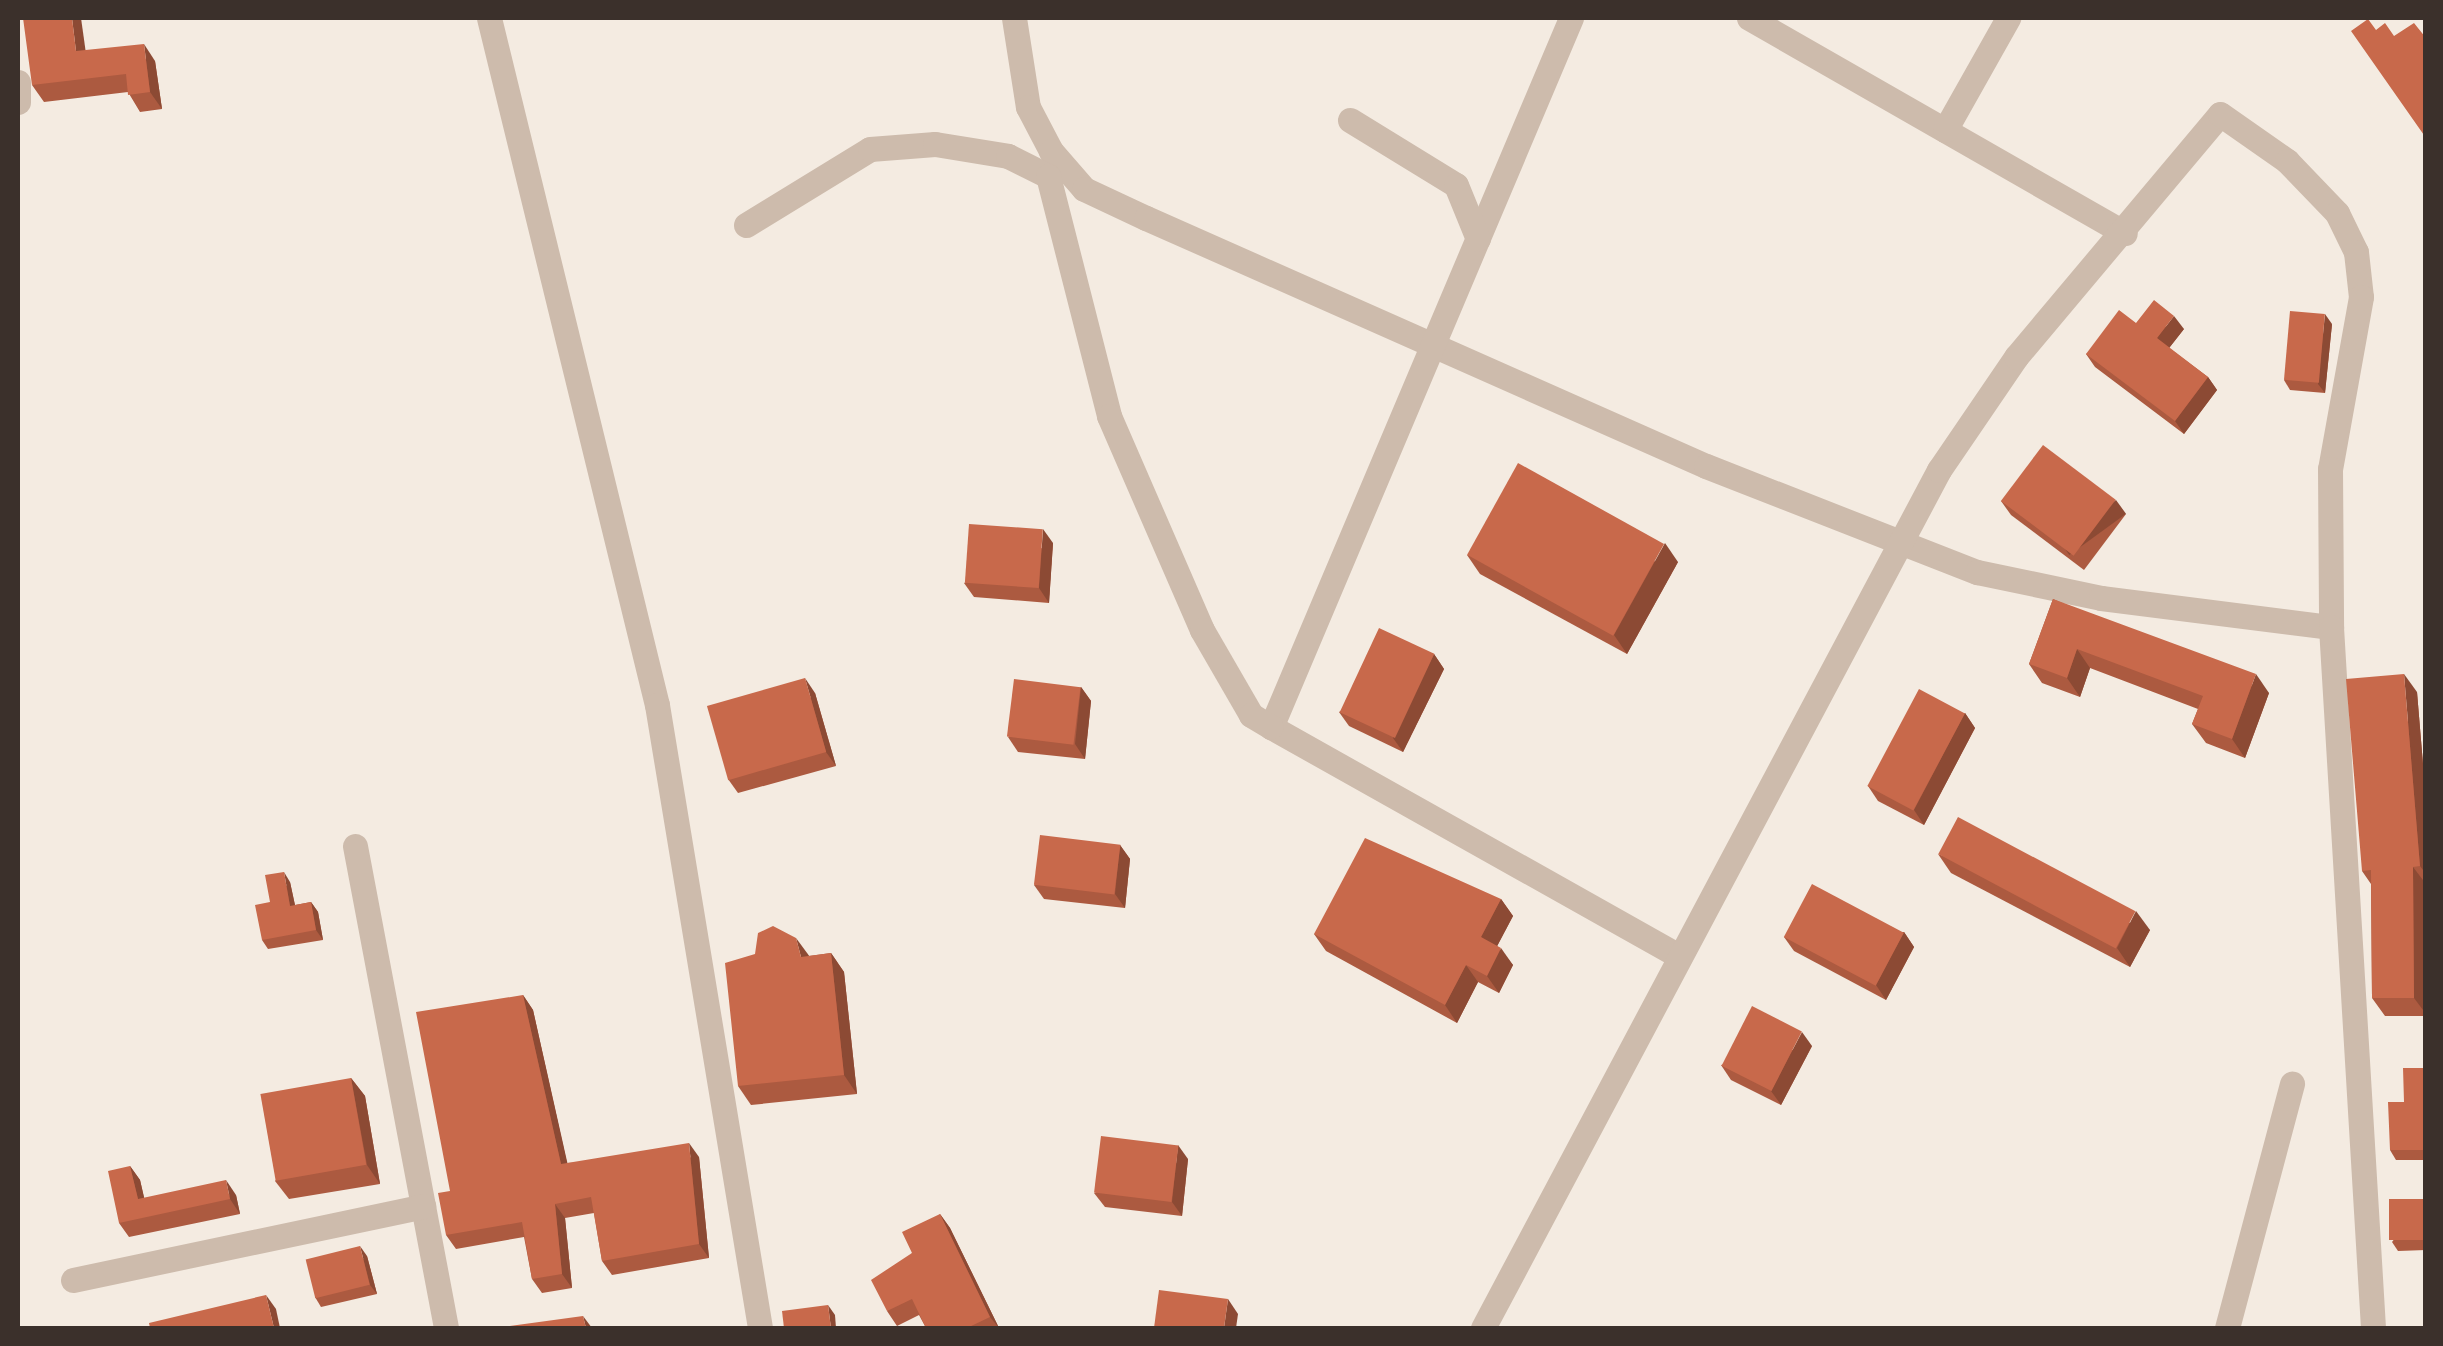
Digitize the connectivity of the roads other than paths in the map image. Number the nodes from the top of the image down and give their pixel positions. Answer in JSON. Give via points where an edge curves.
{"nodes":[{"id":1,"x":489,"y":18,"type":"edge"},
{"id":2,"x":1014,"y":18,"type":"edge"},
{"id":3,"x":1571,"y":18,"type":"edge"},
{"id":4,"x":1749,"y":18,"type":"edge"},
{"id":5,"x":2008,"y":18,"type":"edge"},
{"id":6,"x":18,"y":82,"type":"edge"},
{"id":7,"x":18,"y":102,"type":"edge"},
{"id":8,"x":1350,"y":120,"type":"dead end"},
{"id":9,"x":1945,"y":130,"type":"junction"},
{"id":10,"x":746,"y":225,"type":"dead end"},
{"id":11,"x":2125,"y":233,"type":"junction"},
{"id":12,"x":1478,"y":238,"type":"junction"},
{"id":13,"x":1434,"y":348,"type":"junction"},
{"id":14,"x":1902,"y":543,"type":"junction"},
{"id":15,"x":2331,"y":627,"type":"junction"},
{"id":16,"x":1271,"y":727,"type":"junction"},
{"id":17,"x":355,"y":846,"type":"dead end"},
{"id":18,"x":1679,"y":956,"type":"junction"},
{"id":19,"x":2292,"y":1084,"type":"dead end"},
{"id":20,"x":423,"y":1206,"type":"junction"},
{"id":21,"x":73,"y":1280,"type":"dead end"},
{"id":22,"x":446,"y":1328,"type":"edge"},
{"id":23,"x":760,"y":1328,"type":"edge"},
{"id":24,"x":1484,"y":1328,"type":"edge"},
{"id":25,"x":2227,"y":1328,"type":"edge"},
{"id":26,"x":2373,"y":1328,"type":"edge"}],
"edges":[{"from":1,"to":23,"type":"street","via":[[657,705]]},
{"from":2,"to":13,"type":"street","via":[[1028,107],[1051,151],[1084,189]]},
{"from":3,"to":12,"type":"street"},
{"from":4,"to":9,"type":"street"},
{"from":5,"to":9,"type":"street"},
{"from":6,"to":7,"type":"street"},
{"from":8,"to":12,"type":"street","via":[[1456,185]]},
{"from":9,"to":11,"type":"street"},
{"from":10,"to":16,"type":"street","via":[[870,149],[935,144],[1008,156],[1048,176],[1109,416],[1202,630],[1251,715]]},
{"from":11,"to":14,"type":"street","via":[[2016,357],[1939,470]]},
{"from":11,"to":15,"type":"street","via":[[2220,114],[2287,160],[2337,213],[2356,252],[2361,297],[2330,469]]},
{"from":12,"to":13,"type":"street"},
{"from":13,"to":14,"type":"street"},
{"from":13,"to":16,"type":"street"},
{"from":14,"to":15,"type":"street","via":[[2032,586]]},
{"from":14,"to":18,"type":"street"},
{"from":15,"to":26,"type":"street"},
{"from":16,"to":18,"type":"street"},
{"from":17,"to":20,"type":"street"},
{"from":18,"to":24,"type":"street"},
{"from":19,"to":25,"type":"street"},
{"from":20,"to":21,"type":"street"},
{"from":20,"to":22,"type":"street"}]}
